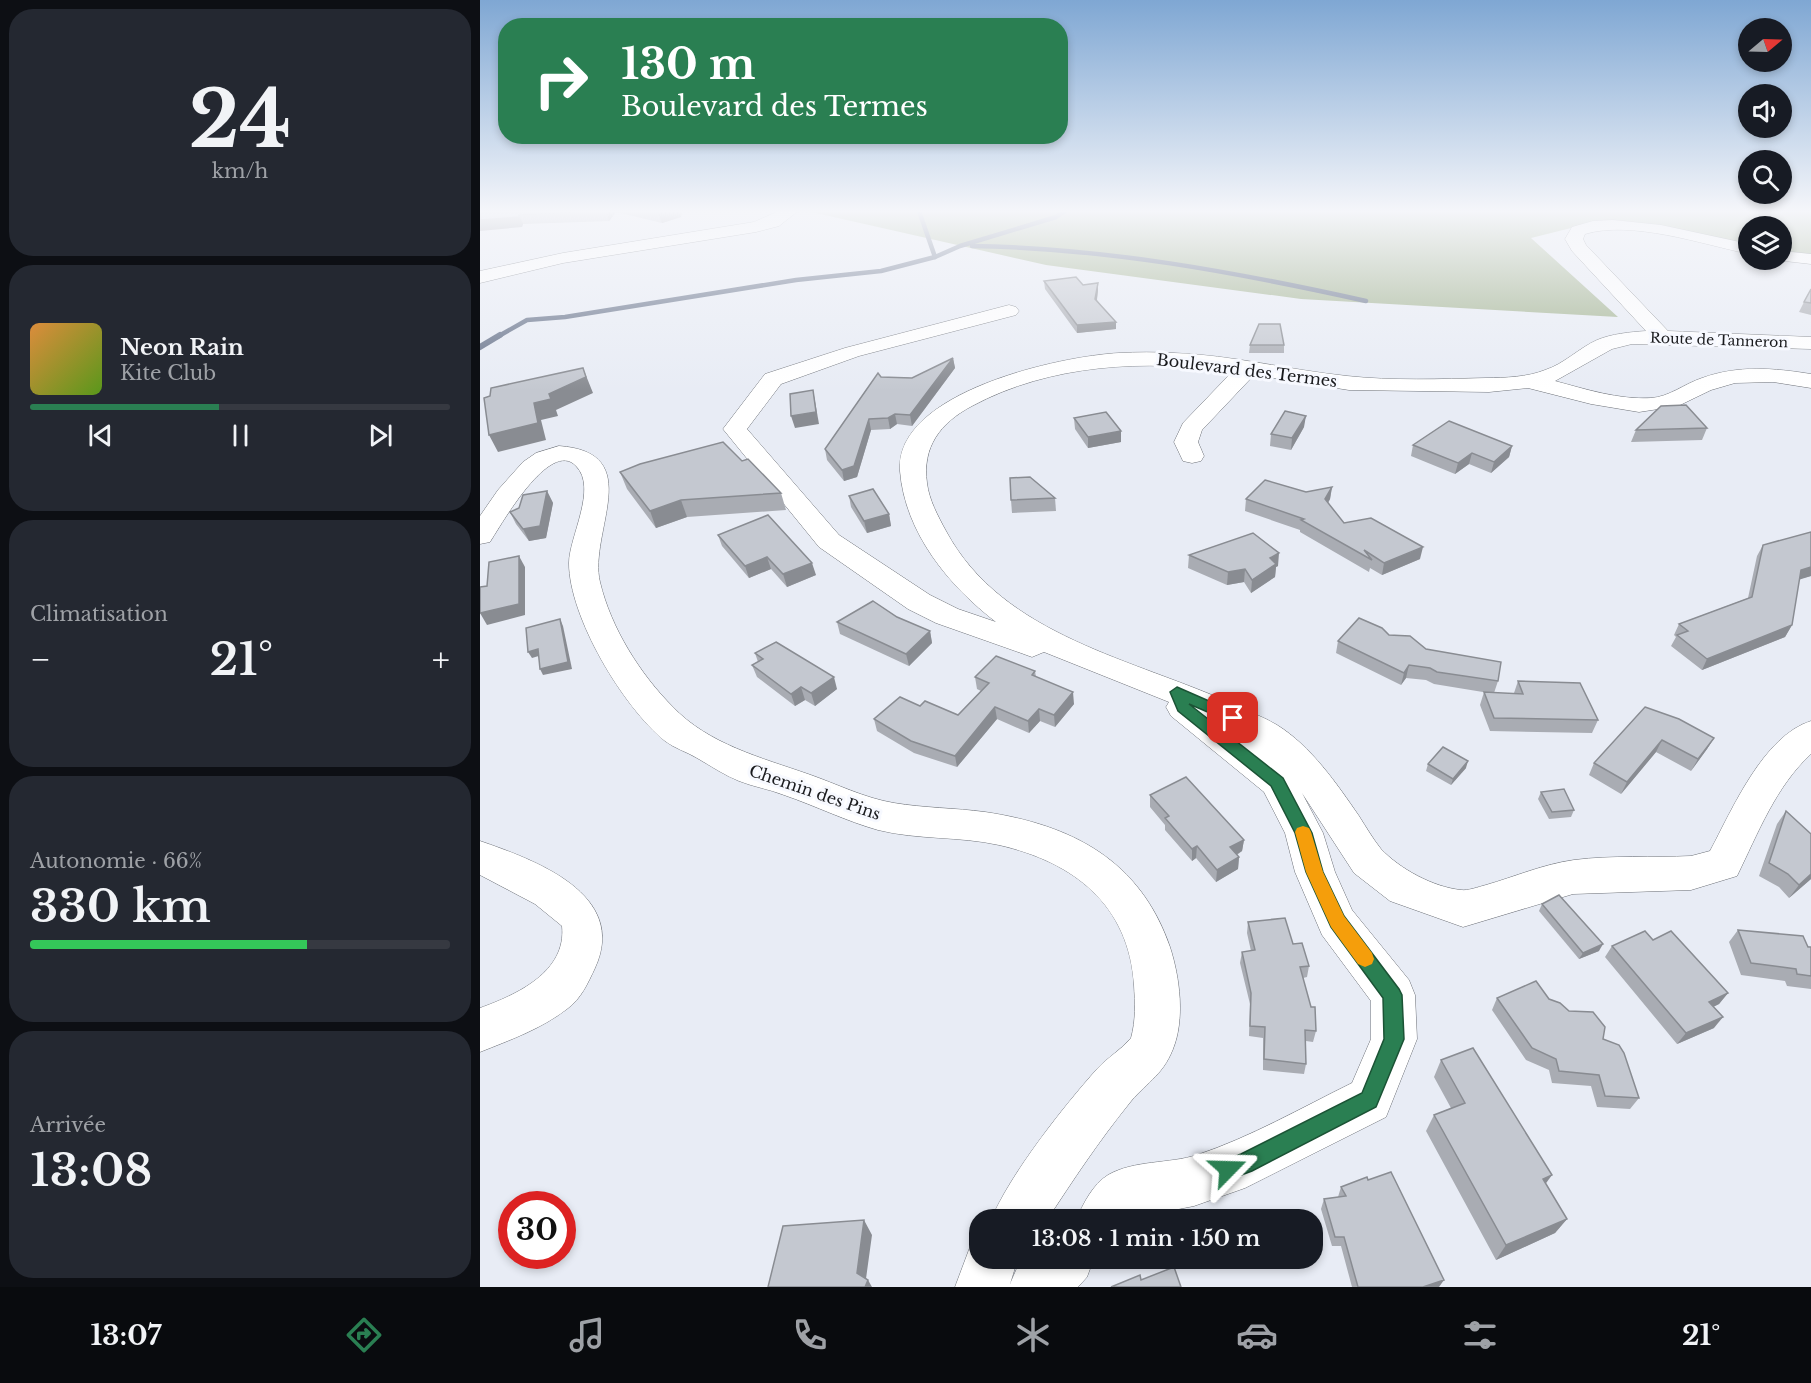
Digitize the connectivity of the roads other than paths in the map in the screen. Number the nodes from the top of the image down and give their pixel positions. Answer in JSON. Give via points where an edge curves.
{"nodes":[{"id":1,"x":508,"y":271,"type":"edge"},
{"id":2,"x":1600,"y":271,"type":"edge"},
{"id":3,"x":480,"y":277,"type":"edge"},
{"id":4,"x":1010,"y":311,"type":"dead end"},
{"id":5,"x":1662,"y":337,"type":"junction"},
{"id":6,"x":1811,"y":343,"type":"edge"},
{"id":7,"x":1248,"y":369,"type":"junction"},
{"id":8,"x":1529,"y":381,"type":"junction"},
{"id":9,"x":1811,"y":381,"type":"edge"},
{"id":10,"x":1192,"y":456,"type":"dead end"},
{"id":11,"x":480,"y":536,"type":"edge"},
{"id":12,"x":1062,"y":649,"type":"junction"},
{"id":13,"x":1177,"y":692,"type":"junction"},
{"id":14,"x":1811,"y":734,"type":"edge"},
{"id":15,"x":480,"y":857,"type":"edge"},
{"id":16,"x":480,"y":1030,"type":"edge"},
{"id":17,"x":1024,"y":1209,"type":"edge"},
{"id":18,"x":1111,"y":1209,"type":"edge"},
{"id":19,"x":988,"y":1269,"type":"edge"},
{"id":20,"x":1059,"y":1269,"type":"edge"},
{"id":21,"x":981,"y":1287,"type":"edge"},
{"id":22,"x":1036,"y":1287,"type":"edge"}],
"edges":[{"from":1,"to":3,"type":"street"},
{"from":2,"to":5,"type":"street"},
{"from":4,"to":12,"type":"street","via":[[852,351],[773,379],[735,429],[829,541],[919,603],[1031,646]]},
{"from":5,"to":6,"type":"street","name":"Route de Tanneron"},
{"from":5,"to":8,"type":"street","name":"Route de Tanneron","via":[[1605,344],[1554,375]]},
{"from":7,"to":8,"type":"street","name":"Boulevard des Termes","via":[[1349,382],[1489,385]]},
{"from":7,"to":10,"type":"street","via":[[1191,428],[1186,442]]},
{"from":7,"to":12,"type":"street","name":"Boulevard des Termes","via":[[1172,358],[1093,363],[992,388],[961,402],[931,423],[917,445],[912,467],[915,492],[944,552],[975,592]]},
{"from":8,"to":9,"type":"street","via":[[1649,406],[1679,400],[1708,382],[1732,376],[1780,376]]},
{"from":11,"to":17,"type":"street","name":"Chemin des Pins","via":[[531,467],[546,457],[566,452],[584,458],[593,471],[597,489],[583,564],[592,601],[606,641],[649,702],[676,731],[748,770],[842,804],[893,818],[1011,833],[1060,850],[1103,875],[1132,910],[1152,953],[1157,1021],[1150,1051],[1118,1080],[1075,1134]]},
{"from":12,"to":13,"type":"street","name":"Boulevard des Termes"},
{"from":13,"to":14,"type":"street","name":"Boulevard des Termes","via":[[1265,734],[1323,793],[1368,861],[1404,890],[1463,909],[1573,878],[1691,873],[1723,864],[1763,789],[1795,746]]},
{"from":13,"to":18,"type":"street","via":[[1183,707],[1277,782],[1304,833],[1315,872],[1337,922],[1393,995],[1394,1039],[1369,1100],[1245,1163],[1194,1181],[1124,1194]]},
{"from":15,"to":16,"type":"street","via":[[562,900],[581,920],[583,942],[578,961],[554,992]]},
{"from":19,"to":21,"type":"street"},
{"from":20,"to":22,"type":"street"}]}
